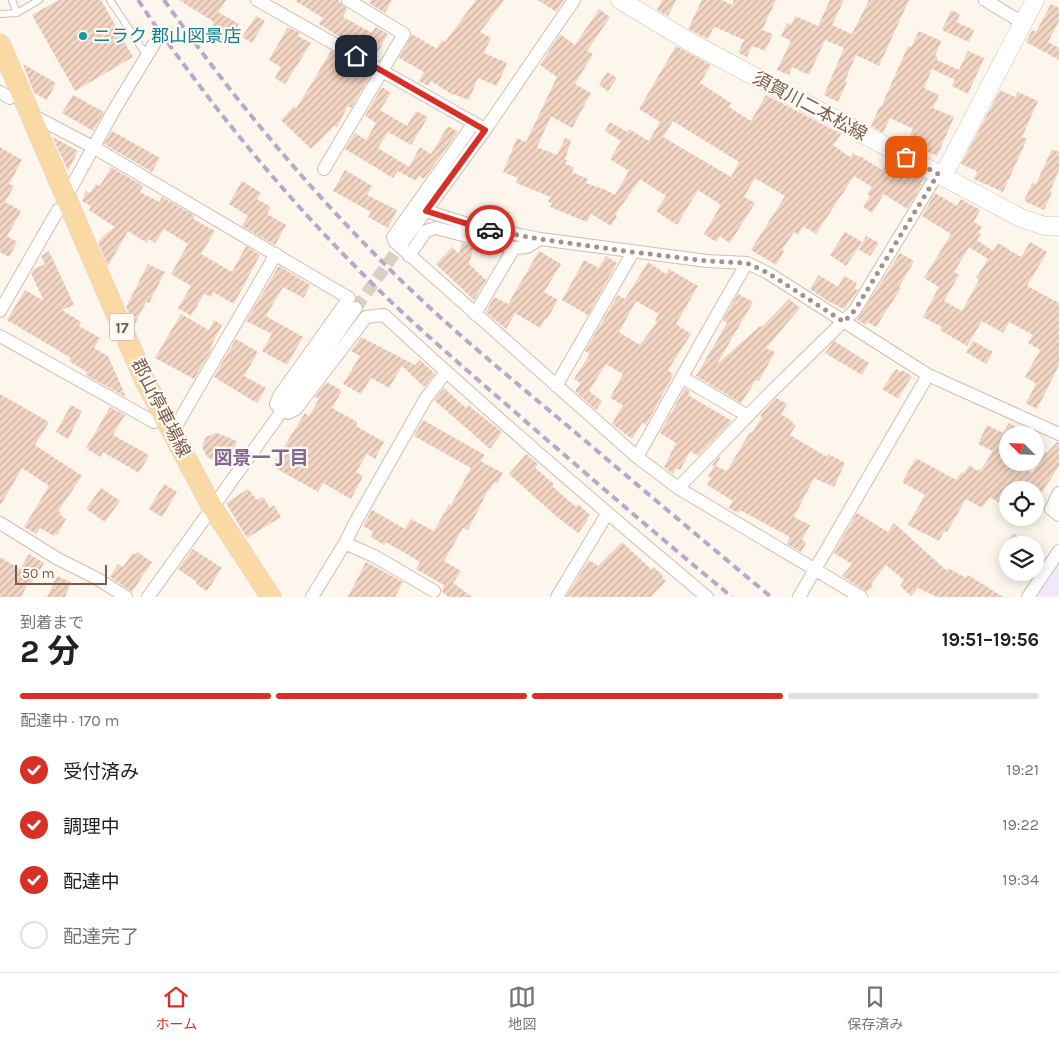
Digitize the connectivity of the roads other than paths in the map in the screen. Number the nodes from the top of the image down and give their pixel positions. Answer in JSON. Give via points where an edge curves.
{"nodes":[{"id":1,"x":12,"y":0,"type":"edge"},
{"id":2,"x":39,"y":0,"type":"edge"},
{"id":3,"x":110,"y":0,"type":"edge"},
{"id":4,"x":258,"y":0,"type":"edge"},
{"id":5,"x":348,"y":0,"type":"edge"},
{"id":6,"x":574,"y":0,"type":"edge"},
{"id":7,"x":620,"y":0,"type":"edge"},
{"id":8,"x":985,"y":0,"type":"edge"},
{"id":9,"x":1035,"y":0,"type":"edge"},
{"id":10,"x":17,"y":13,"type":"junction"},
{"id":11,"x":0,"y":14,"type":"edge"},
{"id":12,"x":1024,"y":22,"type":"junction"},
{"id":13,"x":0,"y":44,"type":"edge"},
{"id":14,"x":154,"y":44,"type":"dead end"},
{"id":15,"x":147,"y":56,"type":"junction"},
{"id":16,"x":383,"y":71,"type":"junction"},
{"id":17,"x":0,"y":77,"type":"edge"},
{"id":18,"x":5,"y":95,"type":"edge"},
{"id":19,"x":30,"y":114,"type":"junction"},
{"id":20,"x":480,"y":126,"type":"junction"},
{"id":21,"x":93,"y":147,"type":"junction"},
{"id":22,"x":324,"y":169,"type":"dead end"},
{"id":23,"x":941,"y":175,"type":"junction"},
{"id":24,"x":62,"y":203,"type":"junction"},
{"id":25,"x":426,"y":211,"type":"junction"},
{"id":26,"x":1059,"y":226,"type":"edge"},
{"id":27,"x":540,"y":239,"type":"junction"},
{"id":28,"x":403,"y":242,"type":"tunnel mouth"},
{"id":29,"x":514,"y":248,"type":"junction"},
{"id":30,"x":633,"y":252,"type":"junction"},
{"id":31,"x":276,"y":254,"type":"junction"},
{"id":32,"x":409,"y":256,"type":"junction"},
{"id":33,"x":747,"y":263,"type":"junction"},
{"id":34,"x":357,"y":308,"type":"junction"},
{"id":35,"x":0,"y":311,"type":"edge"},
{"id":36,"x":474,"y":314,"type":"junction"},
{"id":37,"x":844,"y":322,"type":"junction"},
{"id":38,"x":0,"y":336,"type":"edge"},
{"id":39,"x":446,"y":372,"type":"junction"},
{"id":40,"x":928,"y":375,"type":"junction"},
{"id":41,"x":683,"y":378,"type":"junction"},
{"id":42,"x":556,"y":386,"type":"junction"},
{"id":43,"x":748,"y":416,"type":"junction"},
{"id":44,"x":154,"y":422,"type":"junction"},
{"id":45,"x":172,"y":432,"type":"junction"},
{"id":46,"x":1059,"y":434,"type":"edge"},
{"id":47,"x":637,"y":457,"type":"junction"},
{"id":48,"x":678,"y":488,"type":"junction"},
{"id":49,"x":1059,"y":493,"type":"edge"},
{"id":50,"x":209,"y":512,"type":"junction"},
{"id":51,"x":608,"y":514,"type":"junction"},
{"id":52,"x":1059,"y":515,"type":"edge"},
{"id":53,"x":0,"y":523,"type":"edge"},
{"id":54,"x":345,"y":543,"type":"junction"},
{"id":55,"x":1059,"y":551,"type":"edge"},
{"id":56,"x":814,"y":568,"type":"junction"},
{"id":57,"x":434,"y":592,"type":"dead end"},
{"id":58,"x":126,"y":597,"type":"edge"},
{"id":59,"x":148,"y":597,"type":"edge"},
{"id":60,"x":256,"y":597,"type":"edge"},
{"id":61,"x":271,"y":597,"type":"edge"},
{"id":62,"x":312,"y":597,"type":"edge"},
{"id":63,"x":557,"y":597,"type":"edge"},
{"id":64,"x":707,"y":597,"type":"edge"},
{"id":65,"x":799,"y":597,"type":"edge"},
{"id":66,"x":861,"y":597,"type":"edge"},
{"id":67,"x":1028,"y":597,"type":"edge"}],
"edges":[{"from":1,"to":10,"type":"lane"},
{"from":2,"to":10,"type":"lane"},
{"from":3,"to":15,"type":"lane"},
{"from":4,"to":16,"type":"street"},
{"from":5,"to":16,"type":"street","via":[[404,34]]},
{"from":6,"to":20,"type":"street"},
{"from":7,"to":23,"type":"main road","name":"須賀川二本松線","via":[[699,47]]},
{"from":8,"to":12,"type":"street"},
{"from":9,"to":12,"type":"main road"},
{"from":10,"to":11,"type":"lane"},
{"from":12,"to":23,"type":"main road"},
{"from":13,"to":19,"type":"main road","name":"郡山停車場線","number":"17"},
{"from":14,"to":15,"type":"street"},
{"from":15,"to":21,"type":"street"},
{"from":16,"to":20,"type":"street"},
{"from":16,"to":22,"type":"street"},
{"from":17,"to":18,"type":"main road","name":"郡山停車場線","number":"17"},
{"from":18,"to":24,"type":"main road","name":"郡山停車場線","number":"17"},
{"from":19,"to":21,"type":"street"},
{"from":19,"to":24,"type":"main road","name":"郡山停車場線","number":"17"},
{"from":20,"to":25,"type":"street"},
{"from":20,"to":32,"type":"street","via":[[393,237]]},
{"from":21,"to":24,"type":"street"},
{"from":21,"to":31,"type":"street"},
{"from":23,"to":26,"type":"main road","name":"須賀川二本松線","via":[[1021,218],[1045,226]]},
{"from":23,"to":37,"type":"street","via":[[855,310]]},
{"from":24,"to":35,"type":"street"},
{"from":24,"to":44,"type":"main road","name":"郡山停車場線","number":"17","via":[[112,335]]},
{"from":24,"to":45,"type":"main road","name":"郡山停車場線","number":"17"},
{"from":25,"to":27,"type":"street","via":[[474,226]]},
{"from":25,"to":28,"type":"street"},
{"from":27,"to":29,"type":"street","via":[[527,247]]},
{"from":27,"to":30,"type":"street"},
{"from":29,"to":32,"type":"street","via":[[436,228],[426,231]]},
{"from":29,"to":36,"type":"street"},
{"from":30,"to":33,"type":"street"},
{"from":30,"to":42,"type":"street"},
{"from":31,"to":34,"type":"street"},
{"from":31,"to":45,"type":"street"},
{"from":32,"to":36,"type":"street"},
{"from":33,"to":37,"type":"street"},
{"from":33,"to":41,"type":"street"},
{"from":34,"to":39,"type":"street","via":[[384,315]]},
{"from":34,"to":50,"type":"street"},
{"from":36,"to":42,"type":"street"},
{"from":37,"to":40,"type":"street"},
{"from":37,"to":43,"type":"street"},
{"from":38,"to":44,"type":"street"},
{"from":39,"to":51,"type":"street"},
{"from":39,"to":54,"type":"street","via":[[426,398]]},
{"from":40,"to":46,"type":"street"},
{"from":40,"to":56,"type":"street"},
{"from":41,"to":43,"type":"street"},
{"from":41,"to":47,"type":"street"},
{"from":42,"to":47,"type":"street"},
{"from":43,"to":48,"type":"street"},
{"from":44,"to":50,"type":"main road","name":"郡山停車場線","number":"17","via":[[185,484]]},
{"from":45,"to":50,"type":"main road","name":"郡山停車場線","number":"17"},
{"from":47,"to":48,"type":"street"},
{"from":48,"to":56,"type":"street"},
{"from":49,"to":52,"type":"street","via":[[1051,509]]},
{"from":50,"to":59,"type":"street"},
{"from":50,"to":60,"type":"main road","name":"郡山停車場線","number":"17"},
{"from":50,"to":61,"type":"main road","name":"郡山停車場線","number":"17"},
{"from":51,"to":63,"type":"street"},
{"from":51,"to":64,"type":"street"},
{"from":53,"to":58,"type":"street"},
{"from":54,"to":57,"type":"street","via":[[376,557]]},
{"from":54,"to":62,"type":"street"},
{"from":55,"to":67,"type":"street"},
{"from":56,"to":65,"type":"street"},
{"from":56,"to":66,"type":"street"}]}
